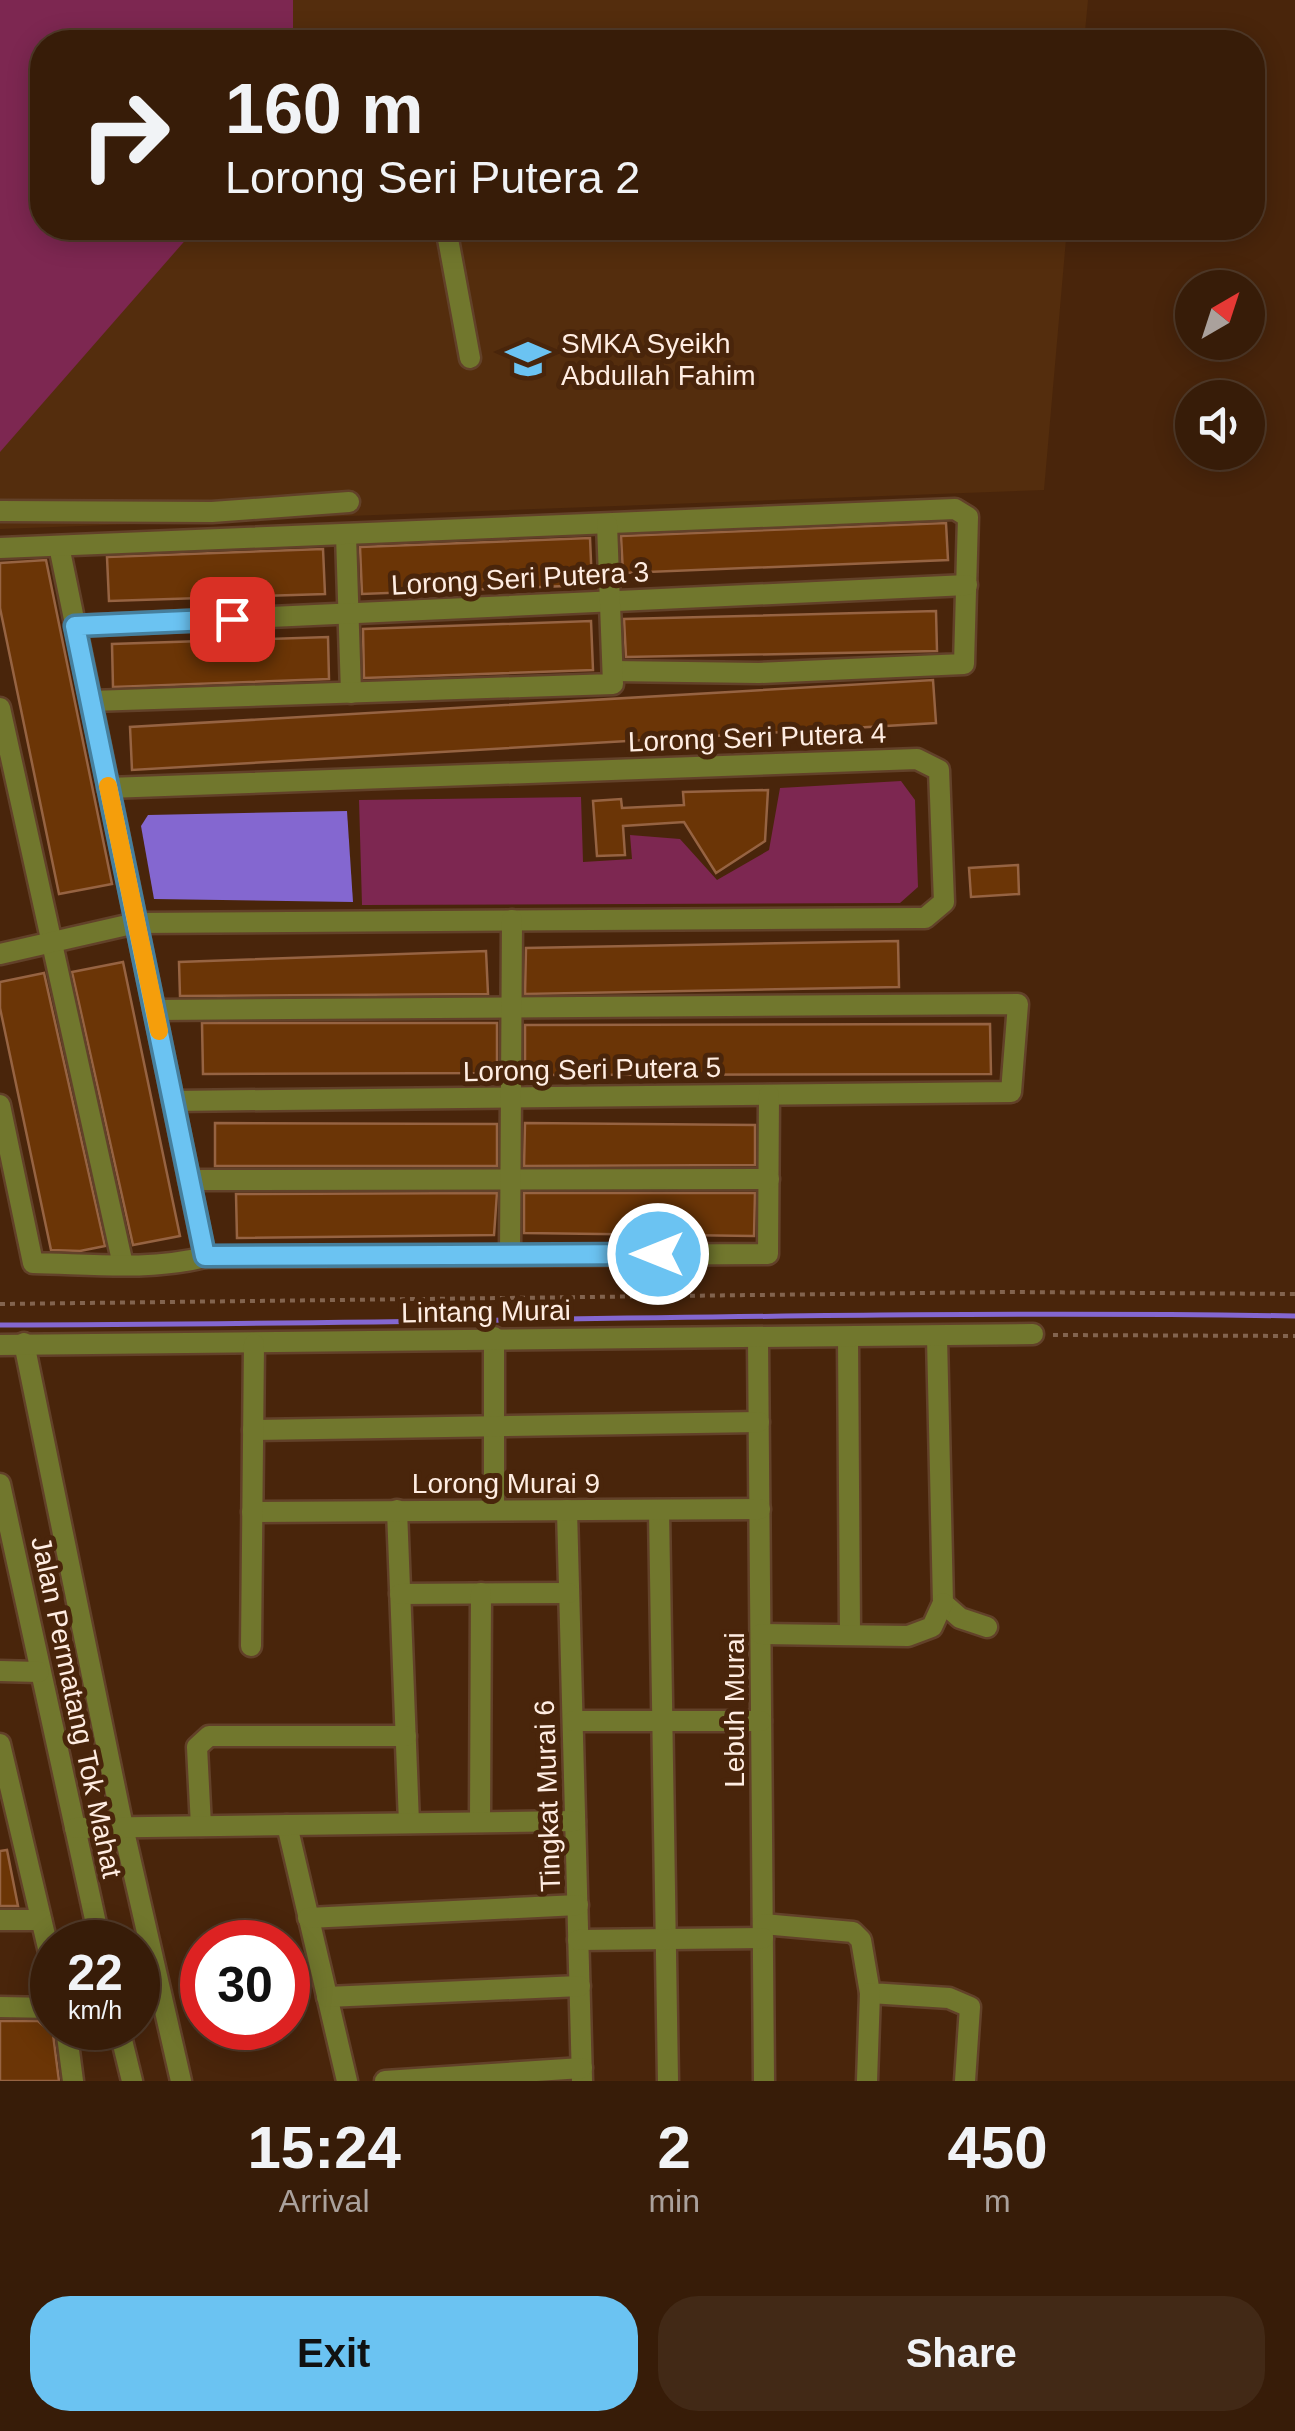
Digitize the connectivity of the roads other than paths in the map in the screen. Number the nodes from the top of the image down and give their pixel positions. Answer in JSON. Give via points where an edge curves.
{"nodes":[{"id":1,"x":448,"y":240,"type":"edge"},
{"id":2,"x":470,"y":358,"type":"dead end"},
{"id":3,"x":349,"y":502,"type":"dead end"},
{"id":4,"x":0,"y":511,"type":"edge"},
{"id":5,"x":607,"y":524,"type":"junction"},
{"id":6,"x":346,"y":534,"type":"junction"},
{"id":7,"x":59,"y":546,"type":"junction"},
{"id":8,"x":0,"y":548,"type":"edge"},
{"id":9,"x":968,"y":585,"type":"junction"},
{"id":10,"x":610,"y":602,"type":"junction"},
{"id":11,"x":348,"y":614,"type":"junction"},
{"id":12,"x":75,"y":626,"type":"junction"},
{"id":13,"x":612,"y":672,"type":"junction"},
{"id":14,"x":350,"y":693,"type":"junction"},
{"id":15,"x":91,"y":701,"type":"junction"},
{"id":16,"x":0,"y":708,"type":"edge"},
{"id":17,"x":108,"y":788,"type":"junction"},
{"id":18,"x":512,"y":920,"type":"junction"},
{"id":19,"x":136,"y":923,"type":"junction"},
{"id":20,"x":52,"y":942,"type":"junction"},
{"id":21,"x":0,"y":954,"type":"edge"},
{"id":22,"x":511,"y":1006,"type":"junction"},
{"id":23,"x":154,"y":1010,"type":"junction"},
{"id":24,"x":769,"y":1095,"type":"junction"},
{"id":25,"x":511,"y":1097,"type":"junction"},
{"id":26,"x":173,"y":1101,"type":"junction"},
{"id":27,"x":0,"y":1105,"type":"edge"},
{"id":28,"x":768,"y":1179,"type":"junction"},
{"id":29,"x":189,"y":1180,"type":"junction"},
{"id":30,"x":510,"y":1180,"type":"junction"},
{"id":31,"x":510,"y":1255,"type":"junction"},
{"id":32,"x":205,"y":1256,"type":"junction"},
{"id":33,"x":122,"y":1266,"type":"junction"},
{"id":34,"x":1033,"y":1334,"type":"road end"},
{"id":35,"x":494,"y":1337,"type":"junction"},
{"id":36,"x":937,"y":1337,"type":"junction"},
{"id":37,"x":848,"y":1338,"type":"junction"},
{"id":38,"x":758,"y":1339,"type":"junction"},
{"id":39,"x":24,"y":1343,"type":"junction"},
{"id":40,"x":254,"y":1344,"type":"junction"},
{"id":41,"x":0,"y":1345,"type":"edge"},
{"id":42,"x":759,"y":1422,"type":"junction"},
{"id":43,"x":494,"y":1426,"type":"junction"},
{"id":44,"x":253,"y":1430,"type":"junction"},
{"id":45,"x":0,"y":1484,"type":"edge"},
{"id":46,"x":760,"y":1509,"type":"junction"},
{"id":47,"x":397,"y":1510,"type":"junction"},
{"id":48,"x":494,"y":1510,"type":"junction"},
{"id":49,"x":567,"y":1510,"type":"junction"},
{"id":50,"x":659,"y":1510,"type":"junction"},
{"id":51,"x":252,"y":1512,"type":"junction"},
{"id":52,"x":569,"y":1593,"type":"junction"},
{"id":53,"x":400,"y":1594,"type":"junction"},
{"id":54,"x":481,"y":1594,"type":"junction"},
{"id":55,"x":943,"y":1604,"type":"junction"},
{"id":56,"x":987,"y":1627,"type":"dead end"},
{"id":57,"x":850,"y":1632,"type":"junction"},
{"id":58,"x":761,"y":1634,"type":"junction"},
{"id":59,"x":251,"y":1646,"type":"dead end"},
{"id":60,"x":0,"y":1671,"type":"edge"},
{"id":61,"x":39,"y":1672,"type":"junction"},
{"id":62,"x":572,"y":1721,"type":"junction"},
{"id":63,"x":662,"y":1721,"type":"junction"},
{"id":64,"x":761,"y":1721,"type":"junction"},
{"id":65,"x":406,"y":1736,"type":"junction"},
{"id":66,"x":0,"y":1744,"type":"edge"},
{"id":67,"x":575,"y":1821,"type":"junction"},
{"id":68,"x":480,"y":1822,"type":"junction"},
{"id":69,"x":409,"y":1823,"type":"junction"},
{"id":70,"x":287,"y":1825,"type":"junction"},
{"id":71,"x":201,"y":1826,"type":"junction"},
{"id":72,"x":123,"y":1827,"type":"junction"},
{"id":73,"x":75,"y":1828,"type":"junction"},
{"id":74,"x":578,"y":1905,"type":"junction"},
{"id":75,"x":308,"y":1918,"type":"junction"},
{"id":76,"x":0,"y":1920,"type":"edge"},
{"id":77,"x":30,"y":1920,"type":"edge"},
{"id":78,"x":41,"y":1920,"type":"edge"},
{"id":79,"x":95,"y":1920,"type":"edge"},
{"id":80,"x":763,"y":1931,"type":"junction"},
{"id":81,"x":666,"y":1939,"type":"junction"},
{"id":82,"x":578,"y":1940,"type":"junction"},
{"id":83,"x":580,"y":1986,"type":"junction"},
{"id":84,"x":870,"y":1993,"type":"junction"},
{"id":85,"x":328,"y":1997,"type":"junction"},
{"id":86,"x":0,"y":2007,"type":"edge"},
{"id":87,"x":30,"y":2008,"type":"edge"},
{"id":88,"x":69,"y":2050,"type":"edge"},
{"id":89,"x":124,"y":2050,"type":"edge"},
{"id":90,"x":582,"y":2074,"type":"edge"},
{"id":91,"x":73,"y":2081,"type":"edge"},
{"id":92,"x":132,"y":2081,"type":"edge"},
{"id":93,"x":181,"y":2081,"type":"edge"},
{"id":94,"x":347,"y":2081,"type":"edge"},
{"id":95,"x":385,"y":2081,"type":"edge"},
{"id":96,"x":668,"y":2081,"type":"edge"},
{"id":97,"x":764,"y":2081,"type":"edge"},
{"id":98,"x":867,"y":2081,"type":"edge"},
{"id":99,"x":965,"y":2081,"type":"edge"}],
"edges":[{"from":1,"to":2,"type":"street"},
{"from":3,"to":4,"type":"street","via":[[212,512]]},
{"from":5,"to":6,"type":"street"},
{"from":5,"to":9,"type":"street","via":[[956,509],[968,517]]},
{"from":5,"to":10,"type":"street"},
{"from":6,"to":7,"type":"street"},
{"from":6,"to":11,"type":"street"},
{"from":7,"to":8,"type":"street"},
{"from":7,"to":12,"type":"street"},
{"from":9,"to":10,"type":"street","name":"Lorong Seri Putera 3"},
{"from":9,"to":13,"type":"street","via":[[964,664]]},
{"from":10,"to":11,"type":"street","name":"Lorong Seri Putera 3"},
{"from":10,"to":13,"type":"street"},
{"from":11,"to":12,"type":"street","name":"Lorong Seri Putera 3"},
{"from":11,"to":14,"type":"street"},
{"from":12,"to":15,"type":"street"},
{"from":13,"to":14,"type":"street","via":[[613,684]]},
{"from":14,"to":15,"type":"street"},
{"from":15,"to":17,"type":"street"},
{"from":16,"to":20,"type":"street"},
{"from":17,"to":18,"type":"street","name":"Lorong Seri Putera 4","via":[[917,759],[939,770],[944,902],[925,918]]},
{"from":17,"to":19,"type":"street"},
{"from":18,"to":19,"type":"street","name":"Lorong Seri Putera 4"},
{"from":18,"to":22,"type":"street"},
{"from":19,"to":20,"type":"street","name":"Lorong Seri Putera 4"},
{"from":19,"to":23,"type":"street"},
{"from":20,"to":21,"type":"street","name":"Lorong Seri Putera 4"},
{"from":20,"to":33,"type":"street"},
{"from":22,"to":23,"type":"street"},
{"from":22,"to":24,"type":"street","name":"Lorong Seri Putera 5","via":[[1018,1004],[1011,1092]]},
{"from":22,"to":25,"type":"street"},
{"from":23,"to":26,"type":"street"},
{"from":24,"to":25,"type":"street","name":"Lorong Seri Putera 5"},
{"from":24,"to":28,"type":"street"},
{"from":25,"to":26,"type":"street","name":"Lorong Seri Putera 5"},
{"from":25,"to":30,"type":"street"},
{"from":26,"to":29,"type":"street"},
{"from":27,"to":33,"type":"street","via":[[33,1263]]},
{"from":28,"to":30,"type":"street"},
{"from":28,"to":31,"type":"street","via":[[768,1254]]},
{"from":29,"to":30,"type":"street"},
{"from":29,"to":32,"type":"street"},
{"from":30,"to":31,"type":"street"},
{"from":31,"to":32,"type":"street"},
{"from":32,"to":33,"type":"street"},
{"from":34,"to":36,"type":"street","name":"Lintang Murai"},
{"from":35,"to":38,"type":"street","name":"Lintang Murai"},
{"from":35,"to":40,"type":"street","name":"Lintang Murai"},
{"from":35,"to":43,"type":"street"},
{"from":36,"to":37,"type":"street","name":"Lintang Murai"},
{"from":36,"to":55,"type":"street"},
{"from":37,"to":38,"type":"street","name":"Lintang Murai"},
{"from":37,"to":57,"type":"street"},
{"from":38,"to":42,"type":"street","name":"Lebuh Murai"},
{"from":39,"to":40,"type":"street","name":"Lintang Murai"},
{"from":39,"to":41,"type":"street","name":"Lintang Murai"},
{"from":39,"to":72,"type":"street"},
{"from":40,"to":44,"type":"street"},
{"from":42,"to":43,"type":"street"},
{"from":42,"to":46,"type":"street","name":"Lebuh Murai"},
{"from":43,"to":44,"type":"street"},
{"from":43,"to":48,"type":"street"},
{"from":44,"to":51,"type":"street"},
{"from":45,"to":61,"type":"street","name":"Jalan Permatang Tok Mahat"},
{"from":46,"to":50,"type":"street","name":"Lorong Murai 9"},
{"from":46,"to":58,"type":"street","name":"Lebuh Murai"},
{"from":47,"to":48,"type":"street","name":"Lorong Murai 9"},
{"from":47,"to":51,"type":"street","name":"Lorong Murai 9"},
{"from":47,"to":53,"type":"street"},
{"from":48,"to":49,"type":"street","name":"Lorong Murai 9"},
{"from":49,"to":50,"type":"street","name":"Lorong Murai 9"},
{"from":49,"to":52,"type":"street","name":"Tingkat Murai 6"},
{"from":50,"to":63,"type":"street"},
{"from":51,"to":59,"type":"street"},
{"from":52,"to":54,"type":"street"},
{"from":52,"to":62,"type":"street","name":"Tingkat Murai 6"},
{"from":53,"to":54,"type":"street"},
{"from":53,"to":65,"type":"street"},
{"from":54,"to":68,"type":"street"},
{"from":55,"to":56,"type":"street"},
{"from":55,"to":57,"type":"street","via":[[924,1632]]},
{"from":57,"to":58,"type":"street"},
{"from":58,"to":64,"type":"street","name":"Lebuh Murai"},
{"from":60,"to":61,"type":"street"},
{"from":61,"to":73,"type":"street","name":"Jalan Permatang Tok Mahat"},
{"from":62,"to":63,"type":"street"},
{"from":62,"to":67,"type":"street","name":"Tingkat Murai 6"},
{"from":63,"to":64,"type":"street"},
{"from":63,"to":81,"type":"street"},
{"from":64,"to":80,"type":"street","name":"Lebuh Murai"},
{"from":65,"to":69,"type":"street"},
{"from":65,"to":71,"type":"street","via":[[209,1736],[196,1748]]},
{"from":66,"to":78,"type":"street"},
{"from":67,"to":68,"type":"street"},
{"from":67,"to":74,"type":"street","name":"Tingkat Murai 6"},
{"from":68,"to":69,"type":"street"},
{"from":69,"to":70,"type":"street"},
{"from":70,"to":71,"type":"street"},
{"from":70,"to":75,"type":"street"},
{"from":71,"to":72,"type":"street"},
{"from":72,"to":73,"type":"street"},
{"from":72,"to":93,"type":"street"},
{"from":73,"to":79,"type":"street","name":"Jalan Permatang Tok Mahat"},
{"from":74,"to":75,"type":"street"},
{"from":74,"to":82,"type":"street","name":"Tingkat Murai 6"},
{"from":75,"to":85,"type":"street"},
{"from":76,"to":77,"type":"street"},
{"from":80,"to":81,"type":"street"},
{"from":80,"to":84,"type":"street","via":[[853,1932],[861,1940]]},
{"from":80,"to":97,"type":"street","name":"Lebuh Murai"},
{"from":81,"to":82,"type":"street"},
{"from":81,"to":96,"type":"street"},
{"from":82,"to":83,"type":"street","name":"Tingkat Murai 6"},
{"from":83,"to":85,"type":"street"},
{"from":83,"to":90,"type":"street","name":"Tingkat Murai 6"},
{"from":84,"to":98,"type":"street"},
{"from":84,"to":99,"type":"street","via":[[949,1998],[970,2007]]},
{"from":85,"to":94,"type":"street"},
{"from":86,"to":87,"type":"street"},
{"from":88,"to":91,"type":"street"},
{"from":89,"to":92,"type":"street"},
{"from":90,"to":95,"type":"street"}]}
